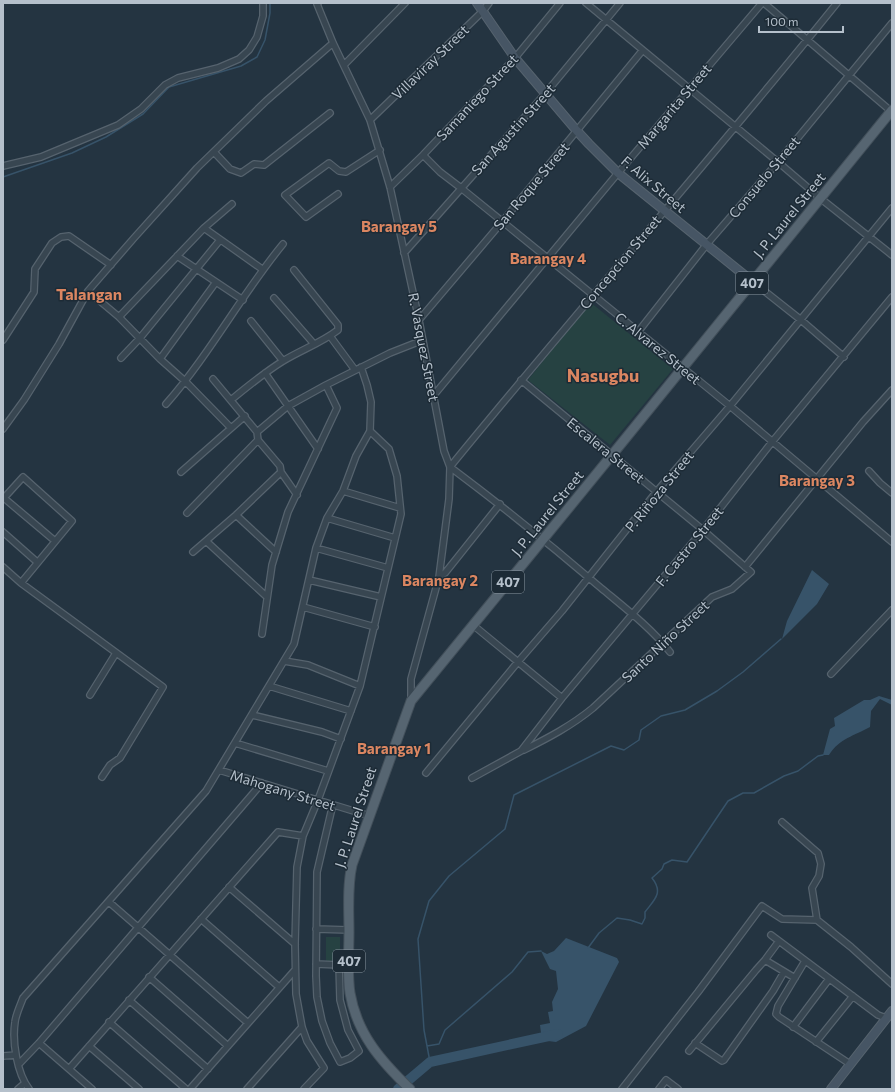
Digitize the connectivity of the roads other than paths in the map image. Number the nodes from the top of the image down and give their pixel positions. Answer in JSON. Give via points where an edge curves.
{"nodes":[{"id":1,"x":263,"y":3,"type":"edge"},
{"id":2,"x":405,"y":3,"type":"edge"},
{"id":3,"x":477,"y":3,"type":"edge"},
{"id":4,"x":489,"y":3,"type":"edge"},
{"id":5,"x":560,"y":3,"type":"edge"},
{"id":6,"x":586,"y":3,"type":"edge"},
{"id":7,"x":620,"y":3,"type":"edge"},
{"id":8,"x":763,"y":3,"type":"edge"},
{"id":9,"x":837,"y":3,"type":"edge"},
{"id":10,"x":317,"y":4,"type":"edge"},
{"id":11,"x":483,"y":11,"type":"junction"},
{"id":12,"x":606,"y":20,"type":"junction"},
{"id":13,"x":892,"y":23,"type":"edge"},
{"id":14,"x":807,"y":40,"type":"junction"},
{"id":15,"x":333,"y":43,"type":"junction"},
{"id":16,"x":642,"y":51,"type":"junction"},
{"id":17,"x":515,"y":58,"type":"junction"},
{"id":18,"x":344,"y":65,"type":"junction"},
{"id":19,"x":849,"y":76,"type":"junction"},
{"id":20,"x":689,"y":88,"type":"junction"},
{"id":21,"x":545,"y":94,"type":"junction"},
{"id":22,"x":892,"y":111,"type":"edge"},
{"id":23,"x":330,"y":113,"type":"dead end"},
{"id":24,"x":370,"y":120,"type":"junction"},
{"id":25,"x":736,"y":126,"type":"junction"},
{"id":26,"x":577,"y":131,"type":"junction"},
{"id":27,"x":380,"y":150,"type":"junction"},
{"id":28,"x":214,"y":152,"type":"junction"},
{"id":29,"x":423,"y":155,"type":"junction"},
{"id":30,"x":778,"y":162,"type":"junction"},
{"id":31,"x":3,"y":166,"type":"edge"},
{"id":32,"x":618,"y":173,"type":"junction"},
{"id":33,"x":390,"y":187,"type":"junction"},
{"id":34,"x":461,"y":188,"type":"junction"},
{"id":35,"x":338,"y":194,"type":"dead end"},
{"id":36,"x":820,"y":198,"type":"junction"},
{"id":37,"x":232,"y":204,"type":"dead end"},
{"id":38,"x":892,"y":208,"type":"edge"},
{"id":39,"x":664,"y":210,"type":"junction"},
{"id":40,"x":502,"y":222,"type":"junction"},
{"id":41,"x":204,"y":228,"type":"junction"},
{"id":42,"x":869,"y":236,"type":"junction"},
{"id":43,"x":220,"y":240,"type":"junction"},
{"id":44,"x":283,"y":244,"type":"dead end"},
{"id":45,"x":707,"y":244,"type":"junction"},
{"id":46,"x":404,"y":253,"type":"junction"},
{"id":47,"x":892,"y":255,"type":"edge"},
{"id":48,"x":177,"y":256,"type":"junction"},
{"id":49,"x":548,"y":258,"type":"junction"},
{"id":50,"x":110,"y":265,"type":"junction"},
{"id":51,"x":196,"y":268,"type":"junction"},
{"id":52,"x":262,"y":269,"type":"junction"},
{"id":53,"x":294,"y":270,"type":"dead end"},
{"id":54,"x":216,"y":282,"type":"junction"},
{"id":55,"x":753,"y":282,"type":"junction"},
{"id":56,"x":88,"y":291,"type":"junction"},
{"id":57,"x":593,"y":296,"type":"junction"},
{"id":58,"x":892,"y":297,"type":"edge"},
{"id":59,"x":274,"y":298,"type":"dead end"},
{"id":60,"x":243,"y":300,"type":"junction"},
{"id":61,"x":119,"y":318,"type":"junction"},
{"id":62,"x":419,"y":320,"type":"junction"},
{"id":63,"x":801,"y":320,"type":"junction"},
{"id":64,"x":251,"y":321,"type":"dead end"},
{"id":65,"x":638,"y":332,"type":"junction"},
{"id":66,"x":330,"y":336,"type":"junction"},
{"id":67,"x":140,"y":338,"type":"junction"},
{"id":68,"x":3,"y":340,"type":"edge"},
{"id":69,"x":423,"y":340,"type":"junction"},
{"id":70,"x":314,"y":344,"type":"junction"},
{"id":71,"x":844,"y":357,"type":"junction"},
{"id":72,"x":122,"y":358,"type":"dead end"},
{"id":73,"x":160,"y":359,"type":"junction"},
{"id":74,"x":283,"y":361,"type":"junction"},
{"id":75,"x":683,"y":368,"type":"junction"},
{"id":76,"x":358,"y":369,"type":"junction"},
{"id":77,"x":265,"y":372,"type":"junction"},
{"id":78,"x":213,"y":379,"type":"dead end"},
{"id":79,"x":521,"y":380,"type":"junction"},
{"id":80,"x":186,"y":382,"type":"junction"},
{"id":81,"x":326,"y":384,"type":"junction"},
{"id":82,"x":892,"y":390,"type":"edge"},
{"id":83,"x":434,"y":394,"type":"junction"},
{"id":84,"x":231,"y":400,"type":"junction"},
{"id":85,"x":166,"y":404,"type":"dead end"},
{"id":86,"x":288,"y":406,"type":"junction"},
{"id":87,"x":730,"y":406,"type":"junction"},
{"id":88,"x":245,"y":416,"type":"junction"},
{"id":89,"x":231,"y":428,"type":"junction"},
{"id":90,"x":3,"y":429,"type":"edge"},
{"id":91,"x":370,"y":431,"type":"junction"},
{"id":92,"x":257,"y":432,"type":"junction"},
{"id":93,"x":258,"y":440,"type":"junction"},
{"id":94,"x":772,"y":442,"type":"junction"},
{"id":95,"x":318,"y":449,"type":"junction"},
{"id":96,"x":612,"y":455,"type":"junction"},
{"id":97,"x":450,"y":467,"type":"junction"},
{"id":98,"x":869,"y":471,"type":"dead end"},
{"id":99,"x":181,"y":472,"type":"dead end"},
{"id":100,"x":281,"y":472,"type":"junction"},
{"id":101,"x":817,"y":478,"type":"junction"},
{"id":102,"x":343,"y":491,"type":"junction"},
{"id":103,"x":657,"y":491,"type":"junction"},
{"id":104,"x":892,"y":493,"type":"edge"},
{"id":105,"x":296,"y":495,"type":"junction"},
{"id":106,"x":4,"y":499,"type":"edge"},
{"id":107,"x":500,"y":504,"type":"junction"},
{"id":108,"x":400,"y":508,"type":"junction"},
{"id":109,"x":187,"y":512,"type":"dead end"},
{"id":110,"x":236,"y":515,"type":"junction"},
{"id":111,"x":327,"y":518,"type":"junction"},
{"id":112,"x":703,"y":530,"type":"junction"},
{"id":113,"x":3,"y":532,"type":"edge"},
{"id":114,"x":395,"y":538,"type":"junction"},
{"id":115,"x":543,"y":539,"type":"junction"},
{"id":116,"x":55,"y":541,"type":"junction"},
{"id":117,"x":206,"y":541,"type":"junction"},
{"id":118,"x":892,"y":542,"type":"edge"},
{"id":119,"x":316,"y":548,"type":"junction"},
{"id":120,"x":193,"y":552,"type":"dead end"},
{"id":121,"x":276,"y":552,"type":"junction"},
{"id":122,"x":37,"y":562,"type":"junction"},
{"id":123,"x":3,"y":567,"type":"edge"},
{"id":124,"x":388,"y":568,"type":"junction"},
{"id":125,"x":745,"y":568,"type":"junction"},
{"id":126,"x":439,"y":577,"type":"junction"},
{"id":127,"x":588,"y":577,"type":"junction"},
{"id":128,"x":309,"y":580,"type":"junction"},
{"id":129,"x":21,"y":583,"type":"junction"},
{"id":130,"x":267,"y":597,"type":"junction"},
{"id":131,"x":381,"y":597,"type":"junction"},
{"id":132,"x":303,"y":607,"type":"junction"},
{"id":133,"x":892,"y":610,"type":"edge"},
{"id":134,"x":632,"y":615,"type":"junction"},
{"id":135,"x":473,"y":625,"type":"junction"},
{"id":136,"x":375,"y":627,"type":"junction"},
{"id":137,"x":262,"y":634,"type":"dead end"},
{"id":138,"x":663,"y":642,"type":"junction"},
{"id":139,"x":670,"y":652,"type":"dead end"},
{"id":140,"x":116,"y":653,"type":"junction"},
{"id":141,"x":284,"y":661,"type":"junction"},
{"id":142,"x":517,"y":663,"type":"junction"},
{"id":143,"x":831,"y":674,"type":"dead end"},
{"id":144,"x":269,"y":686,"type":"junction"},
{"id":145,"x":360,"y":686,"type":"junction"},
{"id":146,"x":90,"y":695,"type":"dead end"},
{"id":147,"x":562,"y":698,"type":"junction"},
{"id":148,"x":411,"y":701,"type":"junction"},
{"id":149,"x":350,"y":711,"type":"junction"},
{"id":150,"x":252,"y":715,"type":"junction"},
{"id":151,"x":340,"y":738,"type":"junction"},
{"id":152,"x":235,"y":743,"type":"junction"},
{"id":153,"x":521,"y":751,"type":"junction"},
{"id":154,"x":219,"y":770,"type":"junction"},
{"id":155,"x":328,"y":771,"type":"junction"},
{"id":156,"x":426,"y":773,"type":"dead end"},
{"id":157,"x":102,"y":777,"type":"dead end"},
{"id":158,"x":472,"y":778,"type":"dead end"},
{"id":159,"x":262,"y":783,"type":"junction"},
{"id":160,"x":318,"y":800,"type":"junction"},
{"id":161,"x":332,"y":808,"type":"dead end"},
{"id":162,"x":370,"y":816,"type":"junction"},
{"id":163,"x":782,"y":822,"type":"dead end"},
{"id":164,"x":303,"y":836,"type":"junction"},
{"id":165,"x":229,"y":888,"type":"junction"},
{"id":166,"x":109,"y":902,"type":"junction"},
{"id":167,"x":200,"y":919,"type":"junction"},
{"id":168,"x":816,"y":920,"type":"junction"},
{"id":169,"x":138,"y":927,"type":"junction"},
{"id":170,"x":316,"y":929,"type":"junction"},
{"id":171,"x":349,"y":930,"type":"junction"},
{"id":172,"x":771,"y":935,"type":"dead end"},
{"id":173,"x":779,"y":942,"type":"junction"},
{"id":174,"x":295,"y":944,"type":"junction"},
{"id":175,"x":170,"y":954,"type":"junction"},
{"id":176,"x":765,"y":960,"type":"junction"},
{"id":177,"x":805,"y":961,"type":"junction"},
{"id":178,"x":316,"y":964,"type":"junction"},
{"id":179,"x":295,"y":970,"type":"junction"},
{"id":180,"x":784,"y":972,"type":"junction"},
{"id":181,"x":149,"y":977,"type":"junction"},
{"id":182,"x":795,"y":978,"type":"junction"},
{"id":183,"x":829,"y":979,"type":"junction"},
{"id":184,"x":892,"y":984,"type":"edge"},
{"id":185,"x":279,"y":987,"type":"junction"},
{"id":186,"x":853,"y":996,"type":"junction"},
{"id":187,"x":129,"y":1000,"type":"junction"},
{"id":188,"x":892,"y":1011,"type":"edge"},
{"id":189,"x":886,"y":1018,"type":"junction"},
{"id":190,"x":109,"y":1022,"type":"junction"},
{"id":191,"x":248,"y":1023,"type":"junction"},
{"id":192,"x":302,"y":1027,"type":"junction"},
{"id":193,"x":794,"y":1027,"type":"junction"},
{"id":194,"x":816,"y":1042,"type":"junction"},
{"id":195,"x":39,"y":1043,"type":"junction"},
{"id":196,"x":695,"y":1043,"type":"junction"},
{"id":197,"x":89,"y":1046,"type":"junction"},
{"id":198,"x":228,"y":1046,"type":"junction"},
{"id":199,"x":689,"y":1051,"type":"dead end"},
{"id":200,"x":16,"y":1055,"type":"junction"},
{"id":201,"x":3,"y":1056,"type":"edge"},
{"id":202,"x":19,"y":1064,"type":"junction"},
{"id":203,"x":850,"y":1064,"type":"junction"},
{"id":204,"x":68,"y":1069,"type":"junction"},
{"id":205,"x":208,"y":1069,"type":"junction"},
{"id":206,"x":24,"y":1083,"type":"junction"},
{"id":207,"x":18,"y":1089,"type":"edge"},
{"id":208,"x":29,"y":1089,"type":"edge"},
{"id":209,"x":92,"y":1089,"type":"edge"},
{"id":210,"x":139,"y":1089,"type":"edge"},
{"id":211,"x":186,"y":1089,"type":"edge"},
{"id":212,"x":190,"y":1089,"type":"edge"},
{"id":213,"x":247,"y":1089,"type":"edge"},
{"id":214,"x":304,"y":1089,"type":"edge"},
{"id":215,"x":410,"y":1089,"type":"edge"},
{"id":216,"x":622,"y":1089,"type":"edge"},
{"id":217,"x":659,"y":1089,"type":"edge"},
{"id":218,"x":678,"y":1089,"type":"edge"},
{"id":219,"x":831,"y":1089,"type":"edge"}],
"edges":[{"from":1,"to":31,"type":"street","via":[[258,37],[239,59],[218,68],[178,78],[165,85],[141,109],[118,125],[40,157]]},
{"from":2,"to":18,"type":"street"},
{"from":3,"to":11,"type":"main road","name":"F. Alix Street"},
{"from":4,"to":11,"type":"street","name":"Villaviray Street"},
{"from":5,"to":17,"type":"street","name":"Samaniego Street"},
{"from":6,"to":12,"type":"street"},
{"from":7,"to":12,"type":"street","name":"San Agustin Street"},
{"from":8,"to":14,"type":"street"},
{"from":8,"to":20,"type":"street","name":"Margarita Street"},
{"from":9,"to":14,"type":"street","name":"Concepcion Street"},
{"from":10,"to":15,"type":"street","name":"R. Vasquez Street"},
{"from":11,"to":17,"type":"main road","name":"F. Alix Street"},
{"from":11,"to":24,"type":"street","name":"Villaviray Street"},
{"from":12,"to":16,"type":"street"},
{"from":12,"to":21,"type":"street","name":"San Agustin Street"},
{"from":13,"to":19,"type":"street","name":"Consuelo Street"},
{"from":14,"to":19,"type":"street"},
{"from":14,"to":25,"type":"street","name":"Concepcion Street"},
{"from":15,"to":18,"type":"street","name":"R. Vasquez Street"},
{"from":15,"to":28,"type":"street","via":[[266,101]]},
{"from":16,"to":20,"type":"street"},
{"from":16,"to":26,"type":"street","name":"San Roque Street"},
{"from":17,"to":21,"type":"main road","name":"F. Alix Street"},
{"from":17,"to":29,"type":"street","name":"Samaniego Street"},
{"from":18,"to":24,"type":"street","name":"R. Vasquez Street"},
{"from":19,"to":22,"type":"street"},
{"from":19,"to":30,"type":"street","name":"Consuelo Street"},
{"from":20,"to":25,"type":"street"},
{"from":20,"to":32,"type":"street","name":"Margarita Street"},
{"from":21,"to":26,"type":"main road","name":"F. Alix Street"},
{"from":21,"to":34,"type":"street","name":"San Agustin Street"},
{"from":22,"to":36,"type":"main road","name":"J. P. Laurel Street","number":"407"},
{"from":23,"to":28,"type":"street","via":[[264,165],[254,164],[241,173],[230,169]]},
{"from":24,"to":27,"type":"street","name":"R. Vasquez Street"},
{"from":25,"to":30,"type":"street"},
{"from":25,"to":39,"type":"street","name":"Concepcion Street"},
{"from":26,"to":32,"type":"main road","name":"F. Alix Street"},
{"from":26,"to":40,"type":"street","name":"San Roque Street"},
{"from":27,"to":33,"type":"street","name":"R. Vasquez Street"},
{"from":27,"to":35,"type":"street","via":[[346,172],[329,163],[285,195],[306,217]]},
{"from":28,"to":50,"type":"street"},
{"from":29,"to":33,"type":"street","name":"Samaniego Street"},
{"from":29,"to":34,"type":"street","name":"C. Alvarez Street"},
{"from":30,"to":36,"type":"street"},
{"from":30,"to":45,"type":"street","name":"Consuelo Street"},
{"from":32,"to":39,"type":"main road","name":"F. Alix Street"},
{"from":32,"to":49,"type":"street","name":"Margarita Street"},
{"from":33,"to":46,"type":"street","name":"R. Vasquez Street"},
{"from":34,"to":40,"type":"street","name":"C. Alvarez Street"},
{"from":34,"to":46,"type":"street","name":"San Agustin Street"},
{"from":36,"to":42,"type":"street"},
{"from":36,"to":55,"type":"main road","name":"J. P. Laurel Street","number":"407"},
{"from":37,"to":41,"type":"street"},
{"from":38,"to":42,"type":"street","name":"P. Riñoza Street"},
{"from":39,"to":45,"type":"main road","name":"F. Alix Street"},
{"from":39,"to":57,"type":"street","name":"Concepcion Street"},
{"from":40,"to":49,"type":"street","name":"C. Alvarez Street"},
{"from":40,"to":62,"type":"street","name":"San Roque Street"},
{"from":41,"to":43,"type":"street"},
{"from":41,"to":48,"type":"street"},
{"from":42,"to":47,"type":"street"},
{"from":42,"to":63,"type":"street","name":"P. Riñoza Street"},
{"from":43,"to":51,"type":"street"},
{"from":43,"to":52,"type":"street"},
{"from":44,"to":52,"type":"street"},
{"from":45,"to":55,"type":"main road","name":"F. Alix Street"},
{"from":45,"to":65,"type":"street","name":"Consuelo Street"},
{"from":46,"to":62,"type":"street","name":"R. Vasquez Street"},
{"from":48,"to":51,"type":"street"},
{"from":48,"to":61,"type":"street"},
{"from":49,"to":57,"type":"street","name":"C. Alvarez Street"},
{"from":49,"to":83,"type":"street","name":"Margarita Street"},
{"from":50,"to":56,"type":"street"},
{"from":50,"to":68,"type":"street","via":[[69,236],[61,237],[52,243],[35,269],[34,292]]},
{"from":51,"to":54,"type":"street"},
{"from":51,"to":67,"type":"street"},
{"from":52,"to":60,"type":"street"},
{"from":53,"to":66,"type":"street","via":[[338,325],[338,330]]},
{"from":54,"to":60,"type":"street"},
{"from":54,"to":73,"type":"street"},
{"from":55,"to":63,"type":"street","name":"F. Alix Street"},
{"from":55,"to":75,"type":"main road","name":"J. P. Laurel Street","number":"407"},
{"from":56,"to":61,"type":"street"},
{"from":56,"to":90,"type":"street","via":[[59,344]]},
{"from":57,"to":65,"type":"street","name":"C. Alvarez Street"},
{"from":57,"to":79,"type":"street","name":"Concepcion Street"},
{"from":58,"to":71,"type":"street","name":"F. Castro Street"},
{"from":59,"to":70,"type":"street"},
{"from":60,"to":80,"type":"street"},
{"from":61,"to":67,"type":"street"},
{"from":62,"to":69,"type":"street","name":"R. Vasquez Street"},
{"from":63,"to":71,"type":"street","name":"F. Alix Street"},
{"from":63,"to":87,"type":"street","name":"P. Riñoza Street"},
{"from":64,"to":74,"type":"street"},
{"from":65,"to":75,"type":"street","name":"C. Alvarez Street"},
{"from":66,"to":70,"type":"street"},
{"from":66,"to":76,"type":"street"},
{"from":67,"to":72,"type":"street"},
{"from":67,"to":73,"type":"street"},
{"from":69,"to":76,"type":"street"},
{"from":69,"to":83,"type":"street","name":"R. Vasquez Street"},
{"from":70,"to":74,"type":"street"},
{"from":71,"to":94,"type":"street","name":"F. Castro Street"},
{"from":73,"to":80,"type":"street"},
{"from":74,"to":77,"type":"street"},
{"from":75,"to":87,"type":"street","name":"C. Alvarez Street"},
{"from":75,"to":96,"type":"main road","name":"J. P. Laurel Street","number":"407"},
{"from":76,"to":81,"type":"street"},
{"from":76,"to":91,"type":"street","via":[[367,385],[371,402]]},
{"from":77,"to":84,"type":"street"},
{"from":77,"to":86,"type":"street"},
{"from":78,"to":84,"type":"street"},
{"from":79,"to":96,"type":"street","name":"Escalera Street"},
{"from":79,"to":97,"type":"street","name":"Concepcion Street"},
{"from":80,"to":85,"type":"street"},
{"from":80,"to":89,"type":"street"},
{"from":81,"to":86,"type":"street"},
{"from":81,"to":95,"type":"street","via":[[337,408]]},
{"from":82,"to":101,"type":"street","name":"Santo Niño Street"},
{"from":83,"to":97,"type":"street","name":"R. Vasquez Street","via":[[444,451]]},
{"from":84,"to":88,"type":"street"},
{"from":86,"to":92,"type":"street"},
{"from":86,"to":95,"type":"street"},
{"from":87,"to":94,"type":"street","name":"C. Alvarez Street"},
{"from":87,"to":103,"type":"street","name":"P. Riñoza Street"},
{"from":88,"to":89,"type":"street"},
{"from":88,"to":92,"type":"street"},
{"from":89,"to":99,"type":"street"},
{"from":91,"to":102,"type":"street","via":[[356,456]]},
{"from":91,"to":108,"type":"street","via":[[389,449],[397,476]]},
{"from":92,"to":93,"type":"street"},
{"from":93,"to":100,"type":"street","via":[[280,466]]},
{"from":93,"to":109,"type":"street"},
{"from":94,"to":101,"type":"street","name":"C. Alvarez Street"},
{"from":94,"to":112,"type":"street","name":"F. Castro Street"},
{"from":95,"to":105,"type":"street"},
{"from":96,"to":103,"type":"street","name":"Escalera Street"},
{"from":96,"to":115,"type":"main road","name":"J. P. Laurel Street","number":"407"},
{"from":97,"to":107,"type":"street"},
{"from":97,"to":126,"type":"street","name":"R. Vasquez Street","via":[[449,499]]},
{"from":98,"to":104,"type":"street"},
{"from":100,"to":105,"type":"street"},
{"from":100,"to":110,"type":"street"},
{"from":101,"to":118,"type":"street","name":"C. Alvarez Street"},
{"from":101,"to":125,"type":"street","name":"Santo Niño Street"},
{"from":102,"to":108,"type":"street"},
{"from":102,"to":111,"type":"street"},
{"from":103,"to":112,"type":"street","name":"Escalera Street"},
{"from":103,"to":127,"type":"street","name":"P. Riñoza Street"},
{"from":105,"to":121,"type":"street"},
{"from":106,"to":116,"type":"street"},
{"from":106,"to":116,"type":"street","via":[[23,477],[72,521]]},
{"from":107,"to":115,"type":"street"},
{"from":107,"to":126,"type":"street","via":[[445,573]]},
{"from":108,"to":114,"type":"street"},
{"from":110,"to":117,"type":"street"},
{"from":110,"to":121,"type":"street"},
{"from":111,"to":114,"type":"street"},
{"from":111,"to":119,"type":"street"},
{"from":112,"to":125,"type":"street","name":"Escalera Street"},
{"from":112,"to":134,"type":"street","name":"F. Castro Street"},
{"from":113,"to":122,"type":"street"},
{"from":114,"to":124,"type":"street"},
{"from":115,"to":127,"type":"street"},
{"from":115,"to":135,"type":"main road","name":"J. P. Laurel Street","number":"407"},
{"from":116,"to":122,"type":"street"},
{"from":117,"to":120,"type":"street"},
{"from":117,"to":130,"type":"street"},
{"from":119,"to":124,"type":"street"},
{"from":119,"to":128,"type":"street"},
{"from":121,"to":130,"type":"street"},
{"from":122,"to":129,"type":"street"},
{"from":123,"to":129,"type":"street"},
{"from":124,"to":131,"type":"street"},
{"from":125,"to":138,"type":"street","name":"Santo Niño Street","via":[[751,572],[732,589],[712,597]]},
{"from":126,"to":148,"type":"street","name":"R. Vasquez Street","via":[[411,679]]},
{"from":127,"to":134,"type":"street"},
{"from":127,"to":142,"type":"street","name":"P. Riñoza Street"},
{"from":128,"to":131,"type":"street"},
{"from":128,"to":132,"type":"street"},
{"from":129,"to":140,"type":"street"},
{"from":130,"to":137,"type":"street"},
{"from":131,"to":136,"type":"street"},
{"from":132,"to":136,"type":"street"},
{"from":132,"to":141,"type":"street","via":[[294,644]]},
{"from":133,"to":143,"type":"street"},
{"from":134,"to":138,"type":"street"},
{"from":134,"to":147,"type":"street","name":"F. Castro Street"},
{"from":135,"to":142,"type":"street"},
{"from":135,"to":148,"type":"main road","name":"J. P. Laurel Street","number":"407"},
{"from":136,"to":145,"type":"street"},
{"from":138,"to":139,"type":"street"},
{"from":138,"to":153,"type":"street","name":"Santo Niño Street","via":[[578,721]]},
{"from":140,"to":146,"type":"street"},
{"from":140,"to":157,"type":"street","via":[[162,687],[120,758],[110,765]]},
{"from":141,"to":144,"type":"street"},
{"from":141,"to":145,"type":"street","via":[[308,665]]},
{"from":142,"to":147,"type":"street"},
{"from":142,"to":156,"type":"street","name":"P. Riñoza Street"},
{"from":144,"to":149,"type":"street"},
{"from":144,"to":150,"type":"street"},
{"from":145,"to":149,"type":"street"},
{"from":147,"to":153,"type":"street","name":"F. Castro Street"},
{"from":148,"to":162,"type":"main road","name":"J. P. Laurel Street","number":"407"},
{"from":149,"to":151,"type":"street"},
{"from":150,"to":151,"type":"street"},
{"from":150,"to":152,"type":"street"},
{"from":151,"to":155,"type":"street"},
{"from":152,"to":154,"type":"street"},
{"from":152,"to":155,"type":"street"},
{"from":153,"to":158,"type":"street","name":"F. Castro Street"},
{"from":154,"to":159,"type":"street","name":"Mahogany Street"},
{"from":154,"to":166,"type":"street","via":[[206,791]]},
{"from":155,"to":160,"type":"street"},
{"from":159,"to":160,"type":"street","name":"Mahogany Street"},
{"from":159,"to":169,"type":"street"},
{"from":160,"to":162,"type":"street","name":"Mahogany Street"},
{"from":160,"to":164,"type":"street"},
{"from":161,"to":170,"type":"street","via":[[317,872]]},
{"from":162,"to":171,"type":"main road","name":"J. P. Laurel Street","number":"407","via":[[350,874]]},
{"from":163,"to":168,"type":"street","via":[[818,853],[821,864],[819,876],[812,888]]},
{"from":164,"to":165,"type":"street","via":[[278,832]]},
{"from":164,"to":174,"type":"street","via":[[297,867]]},
{"from":165,"to":167,"type":"street"},
{"from":165,"to":174,"type":"street"},
{"from":166,"to":169,"type":"street"},
{"from":166,"to":200,"type":"street","via":[[23,998],[15,1021]]},
{"from":167,"to":175,"type":"street"},
{"from":167,"to":185,"type":"street"},
{"from":168,"to":184,"type":"street"},
{"from":168,"to":216,"type":"street","via":[[782,919],[762,906]]},
{"from":169,"to":175,"type":"street"},
{"from":169,"to":195,"type":"street"},
{"from":170,"to":171,"type":"street"},
{"from":170,"to":178,"type":"street"},
{"from":171,"to":215,"type":"main road","name":"J. P. Laurel Street","number":"407","via":[[350,992],[357,1020],[368,1042]]},
{"from":172,"to":173,"type":"street"},
{"from":173,"to":176,"type":"street"},
{"from":173,"to":177,"type":"street"},
{"from":174,"to":179,"type":"street"},
{"from":175,"to":181,"type":"street"},
{"from":175,"to":191,"type":"street"},
{"from":176,"to":180,"type":"street"},
{"from":176,"to":196,"type":"street"},
{"from":177,"to":182,"type":"street"},
{"from":177,"to":183,"type":"street"},
{"from":178,"to":178,"type":"street","via":[[339,966],[340,1000],[348,1030],[359,1052],[340,1062],[322,1021],[317,997]]},
{"from":179,"to":185,"type":"street"},
{"from":179,"to":192,"type":"street"},
{"from":180,"to":182,"type":"street"},
{"from":180,"to":196,"type":"street","via":[[724,1060]]},
{"from":181,"to":187,"type":"street"},
{"from":181,"to":198,"type":"street"},
{"from":182,"to":193,"type":"street","via":[[776,1014]]},
{"from":183,"to":186,"type":"street"},
{"from":183,"to":193,"type":"street"},
{"from":185,"to":191,"type":"street"},
{"from":186,"to":189,"type":"street"},
{"from":186,"to":194,"type":"street"},
{"from":187,"to":190,"type":"street"},
{"from":187,"to":205,"type":"street"},
{"from":188,"to":189,"type":"main road"},
{"from":189,"to":203,"type":"main road"},
{"from":190,"to":197,"type":"street"},
{"from":190,"to":211,"type":"street"},
{"from":191,"to":198,"type":"street"},
{"from":192,"to":213,"type":"street"},
{"from":192,"to":214,"type":"street","via":[[307,1041],[324,1068]]},
{"from":193,"to":194,"type":"street"},
{"from":194,"to":203,"type":"street"},
{"from":195,"to":202,"type":"street"},
{"from":195,"to":204,"type":"street"},
{"from":196,"to":199,"type":"street"},
{"from":197,"to":204,"type":"street"},
{"from":197,"to":210,"type":"street"},
{"from":198,"to":205,"type":"street"},
{"from":200,"to":201,"type":"street"},
{"from":200,"to":202,"type":"street"},
{"from":202,"to":206,"type":"street"},
{"from":203,"to":219,"type":"main road"},
{"from":204,"to":209,"type":"street"},
{"from":205,"to":212,"type":"street"},
{"from":206,"to":207,"type":"street"},
{"from":206,"to":208,"type":"street"},
{"from":217,"to":218,"type":"street","via":[[666,1080]]}]}
